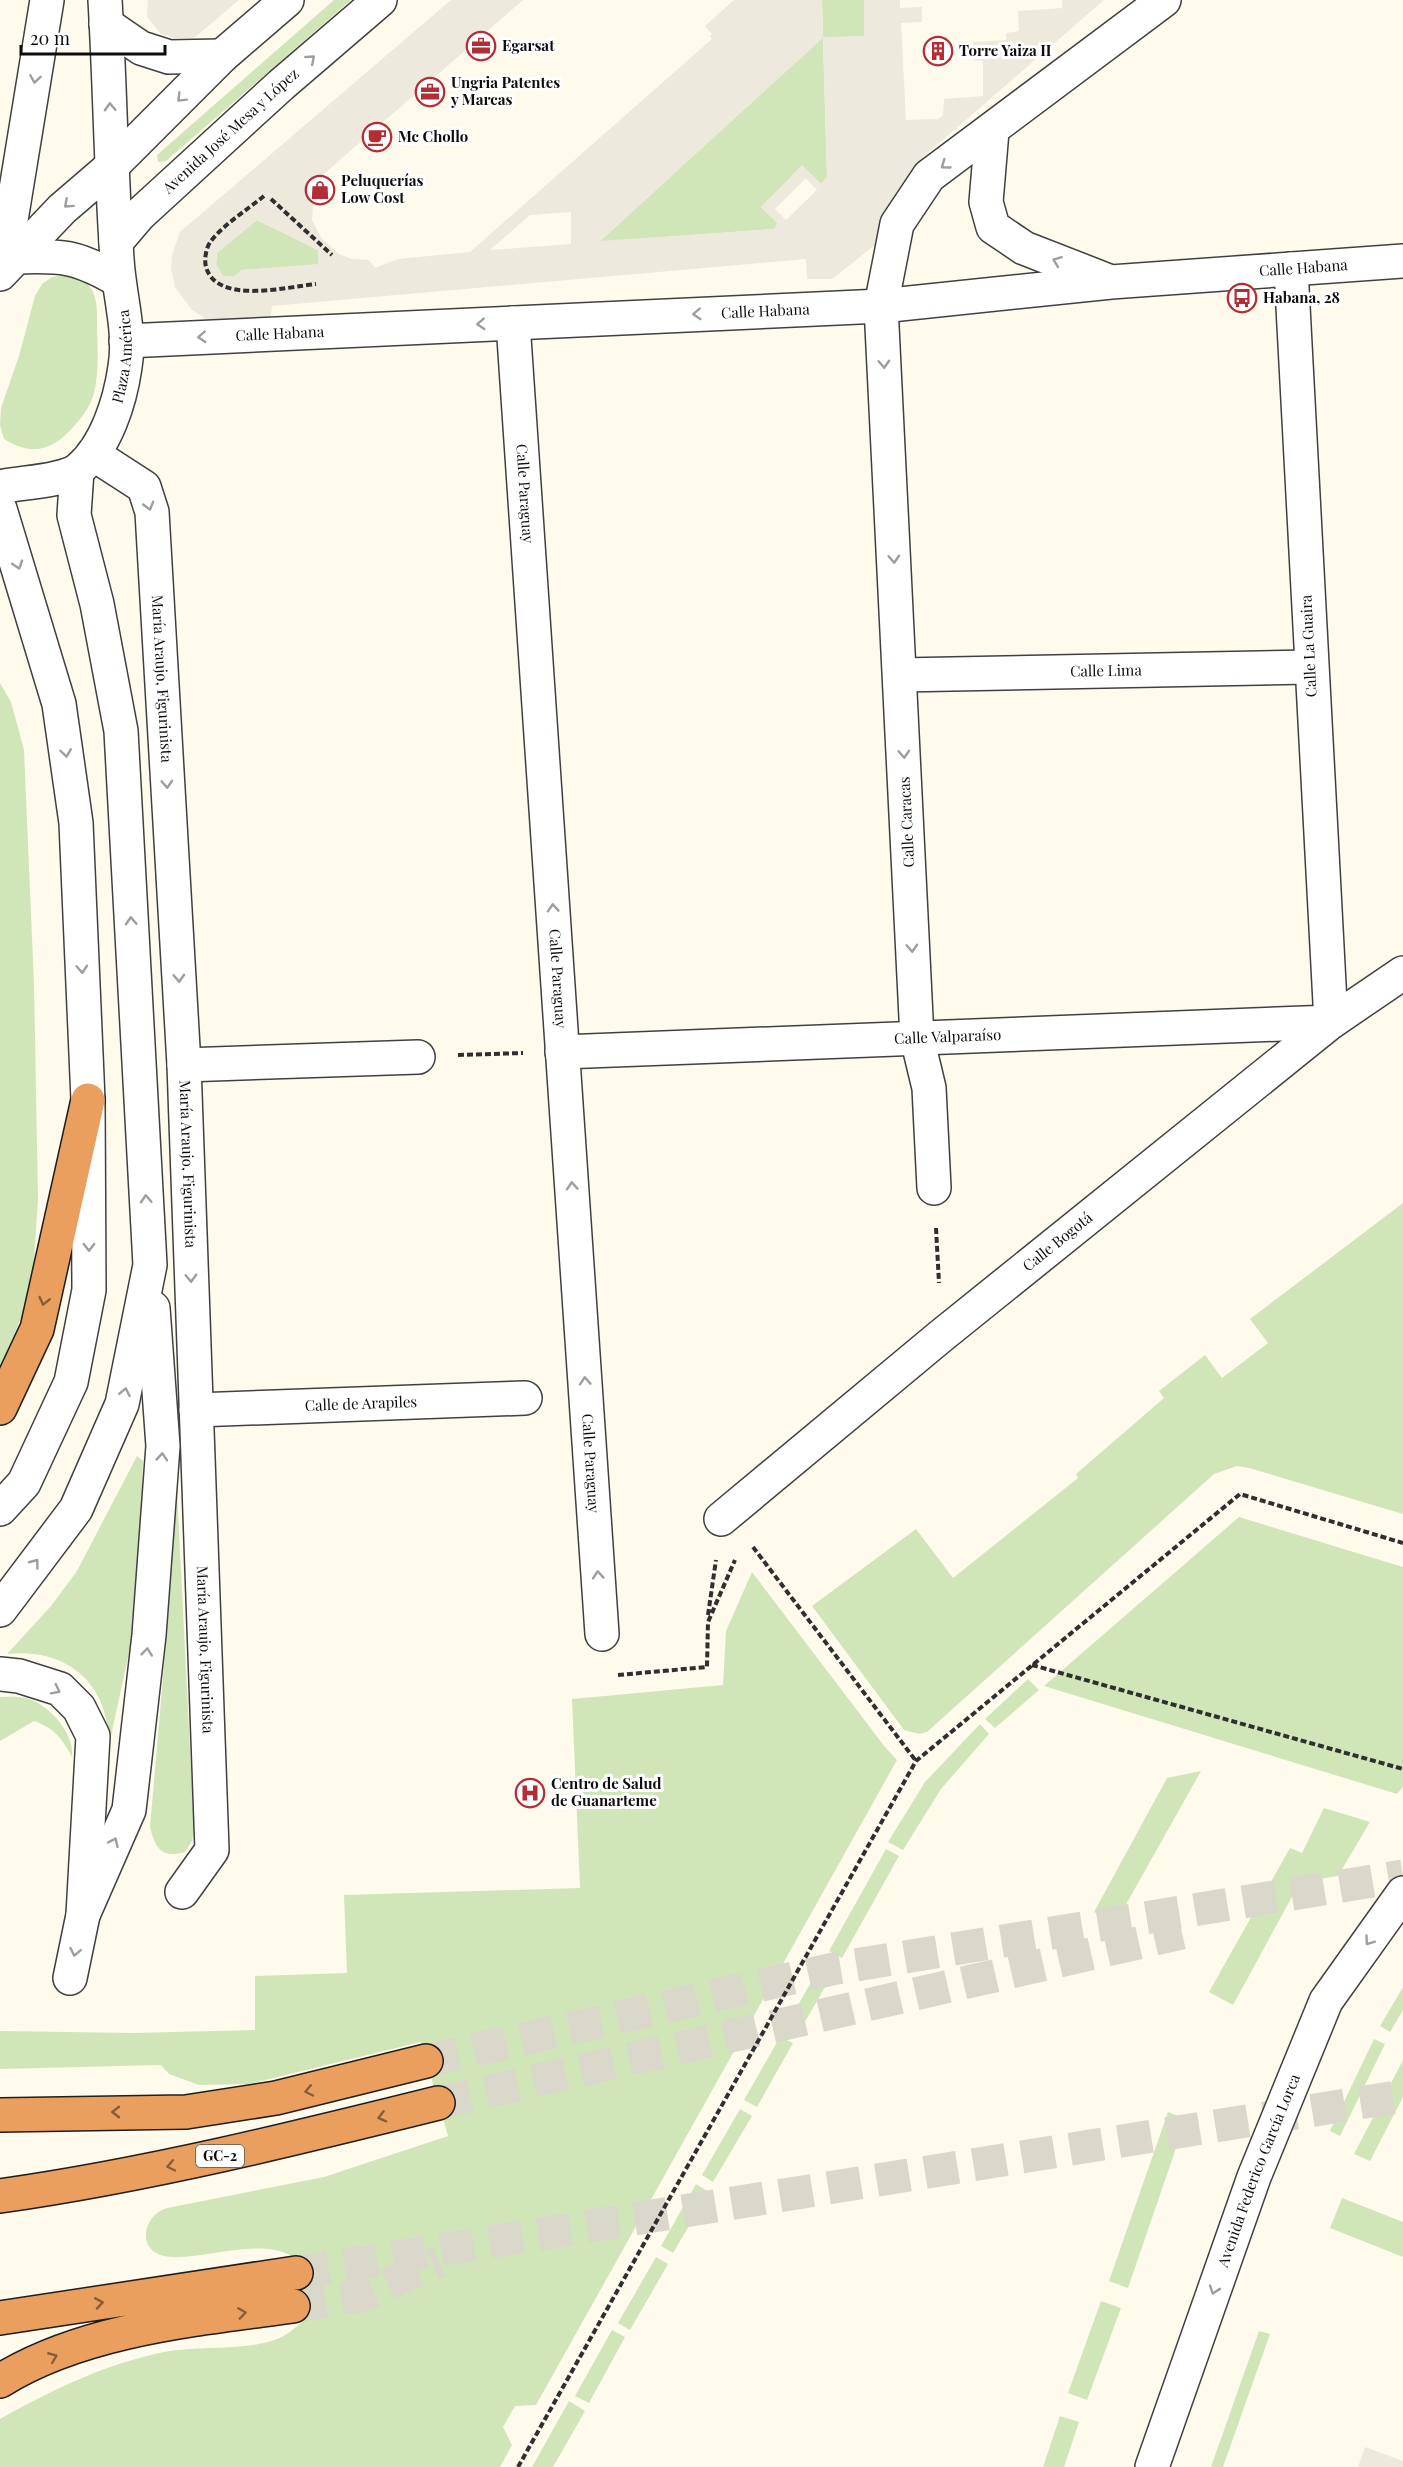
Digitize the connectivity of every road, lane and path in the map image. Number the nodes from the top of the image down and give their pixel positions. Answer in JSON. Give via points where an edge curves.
{"nodes":[{"id":1,"x":47,"y":0,"type":"edge"},
{"id":2,"x":287,"y":0,"type":"edge"},
{"id":3,"x":380,"y":0,"type":"edge"},
{"id":4,"x":1164,"y":0,"type":"edge"},
{"id":5,"x":106,"y":12,"type":"edge"},
{"id":6,"x":222,"y":56,"type":"junction"},
{"id":7,"x":992,"y":131,"type":"junction"},
{"id":8,"x":112,"y":166,"type":"junction"},
{"id":9,"x":264,"y":196,"type":"dead end"},
{"id":10,"x":272,"y":199,"type":"dead end"},
{"id":11,"x":116,"y":242,"type":"junction"},
{"id":12,"x":332,"y":255,"type":"dead end"},
{"id":13,"x":1403,"y":261,"type":"edge"},
{"id":14,"x":5,"y":266,"type":"edge"},
{"id":15,"x":1291,"y":269,"type":"junction"},
{"id":16,"x":118,"y":280,"type":"junction"},
{"id":17,"x":1111,"y":282,"type":"junction"},
{"id":18,"x":316,"y":284,"type":"dead end"},
{"id":19,"x":881,"y":306,"type":"junction"},
{"id":20,"x":513,"y":323,"type":"junction"},
{"id":21,"x":126,"y":340,"type":"junction"},
{"id":22,"x":85,"y":462,"type":"junction"},
{"id":23,"x":7,"y":480,"type":"edge"},
{"id":24,"x":0,"y":509,"type":"edge"},
{"id":25,"x":1310,"y":667,"type":"junction"},
{"id":26,"x":900,"y":675,"type":"junction"},
{"id":27,"x":1403,"y":973,"type":"edge"},
{"id":28,"x":1330,"y":1022,"type":"junction"},
{"id":29,"x":917,"y":1038,"type":"junction"},
{"id":30,"x":562,"y":1052,"type":"junction"},
{"id":31,"x":418,"y":1057,"type":"joint"},
{"id":32,"x":184,"y":1065,"type":"junction"},
{"id":33,"x":88,"y":1100,"type":"junction"},
{"id":34,"x":934,"y":1188,"type":"joint"},
{"id":35,"x":150,"y":1265,"type":"junction"},
{"id":36,"x":941,"y":1336,"type":"junction"},
{"id":37,"x":525,"y":1398,"type":"dead end"},
{"id":38,"x":0,"y":1408,"type":"edge"},
{"id":39,"x":196,"y":1410,"type":"junction"},
{"id":40,"x":0,"y":1509,"type":"edge"},
{"id":41,"x":721,"y":1519,"type":"joint"},
{"id":42,"x":1403,"y":1543,"type":"edge"},
{"id":43,"x":747,"y":1552,"type":"dead end"},
{"id":44,"x":740,"y":1557,"type":"dead end"},
{"id":45,"x":0,"y":1610,"type":"edge"},
{"id":46,"x":708,"y":1622,"type":"junction"},
{"id":47,"x":602,"y":1634,"type":"joint"},
{"id":48,"x":1031,"y":1665,"type":"junction"},
{"id":49,"x":0,"y":1674,"type":"edge"},
{"id":50,"x":916,"y":1761,"type":"junction"},
{"id":51,"x":1403,"y":1769,"type":"edge"},
{"id":52,"x":182,"y":1892,"type":"dead end"},
{"id":53,"x":1403,"y":1893,"type":"edge"},
{"id":54,"x":82,"y":1915,"type":"junction"},
{"id":55,"x":70,"y":1978,"type":"dead end"},
{"id":56,"x":426,"y":2061,"type":"tunnel mouth"},
{"id":57,"x":0,"y":2103,"type":"edge"},
{"id":58,"x":438,"y":2103,"type":"tunnel mouth"},
{"id":59,"x":69,"y":2113,"type":"junction"},
{"id":60,"x":0,"y":2115,"type":"edge"},
{"id":61,"x":0,"y":2196,"type":"edge"},
{"id":62,"x":296,"y":2273,"type":"tunnel mouth"},
{"id":63,"x":293,"y":2306,"type":"tunnel mouth"},
{"id":64,"x":0,"y":2318,"type":"edge"},
{"id":65,"x":0,"y":2381,"type":"edge"},
{"id":66,"x":518,"y":2467,"type":"edge"},
{"id":67,"x":1152,"y":2467,"type":"edge"}],
"edges":[{"from":1,"to":14,"type":"street","one_way":true},
{"from":2,"to":6,"type":"street"},
{"from":11,"to":3,"type":"street","name":"Avenida José Mesa y López","one_way":true,"via":[[139,214]]},
{"from":4,"to":7,"type":"street","name":"Calle Caracas"},
{"from":5,"to":6,"type":"street","via":[[141,48],[169,57]]},
{"from":8,"to":5,"type":"street","one_way":true},
{"from":6,"to":8,"type":"street","one_way":true},
{"from":17,"to":7,"type":"street","one_way":true,"via":[[1024,248],[993,227],[986,202]]},
{"from":7,"to":19,"type":"street","name":"Calle Caracas","one_way":true,"via":[[929,176],[897,224]]},
{"from":8,"to":11,"type":"street"},
{"from":8,"to":14,"type":"street","one_way":true},
{"from":9,"to":18,"type":"path","via":[[210,242],[206,268],[225,289],[245,291]]},
{"from":10,"to":12,"type":"path"},
{"from":11,"to":16,"type":"street"},
{"from":13,"to":15,"type":"street","name":"Calle Habana"},
{"from":14,"to":16,"type":"street","via":[[59,255],[88,263]]},
{"from":15,"to":17,"type":"street","name":"Calle Habana"},
{"from":15,"to":25,"type":"street","name":"Calle La Guaira"},
{"from":16,"to":21,"type":"street","name":"Plaza América"},
{"from":17,"to":19,"type":"street","name":"Calle Habana"},
{"from":19,"to":20,"type":"street","name":"Calle Habana","one_way":true},
{"from":19,"to":26,"type":"street","name":"Calle Caracas","one_way":true},
{"from":20,"to":21,"type":"street","name":"Calle Habana","one_way":true},
{"from":30,"to":20,"type":"street","name":"Calle Paraguay","one_way":true},
{"from":21,"to":22,"type":"street","name":"Plaza América","via":[[116,408]]},
{"from":22,"to":23,"type":"street","via":[[50,479]]},
{"from":22,"to":32,"type":"street","name":"María Araujo, Figurinista","one_way":true,"via":[[144,488],[152,512]]},
{"from":35,"to":22,"type":"street","one_way":true,"via":[[121,731],[97,604],[74,515]]},
{"from":24,"to":33,"type":"street","one_way":true,"via":[[59,704],[76,823]]},
{"from":25,"to":26,"type":"street","name":"Calle Lima"},
{"from":25,"to":28,"type":"street","name":"Calle La Guaira"},
{"from":26,"to":29,"type":"street","name":"Calle Caracas","one_way":true},
{"from":27,"to":28,"type":"street","name":"Calle Bogotá"},
{"from":28,"to":29,"type":"street","name":"Calle Valparaíso"},
{"from":28,"to":36,"type":"street","name":"Calle Bogotá"},
{"from":29,"to":30,"type":"street","name":"Calle Valparaíso"},
{"from":29,"to":34,"type":"street","name":"Calle Caracas","via":[[929,1088]]},
{"from":30,"to":31,"type":"path"},
{"from":47,"to":30,"type":"street","name":"Calle Paraguay","one_way":true},
{"from":31,"to":32,"type":"street"},
{"from":32,"to":39,"type":"street","name":"María Araujo, Figurinista","one_way":true},
{"from":33,"to":38,"type":"highway","one_way":true,"via":[[37,1329]]},
{"from":33,"to":40,"type":"street","one_way":true,"via":[[89,1290],[71,1382],[24,1483]]},
{"from":34,"to":36,"type":"path"},
{"from":45,"to":35,"type":"street","one_way":true,"via":[[76,1509],[122,1404]]},
{"from":54,"to":35,"type":"street","one_way":true,"via":[[129,1810],[147,1647],[163,1446]]},
{"from":36,"to":41,"type":"street","name":"Calle Bogotá"},
{"from":37,"to":39,"type":"street","name":"Calle de Arapiles"},
{"from":39,"to":52,"type":"street","name":"María Araujo, Figurinista","via":[[212,1850]]},
{"from":41,"to":46,"type":"path"},
{"from":42,"to":48,"type":"path","via":[[1240,1494]]},
{"from":43,"to":50,"type":"path","via":[[754,1547]]},
{"from":44,"to":46,"type":"path","via":[[733,1562]]},
{"from":46,"to":47,"type":"path","via":[[707,1667],[605,1676]]},
{"from":48,"to":50,"type":"path"},
{"from":48,"to":51,"type":"path"},
{"from":49,"to":54,"type":"street","one_way":true,"via":[[60,1689],[79,1708],[93,1736]]},
{"from":50,"to":66,"type":"path"},
{"from":53,"to":67,"type":"street","name":"Avenida Federico García Lorca","one_way":true,"via":[[1326,2001],[1254,2177]]},
{"from":54,"to":55,"type":"street","one_way":true},
{"from":56,"to":59,"type":"highway","one_way":true,"via":[[286,2096],[186,2112]]},
{"from":57,"to":59,"type":"highway"},
{"from":58,"to":61,"type":"highway","number":"GC-2","one_way":true,"via":[[266,2146],[105,2180]]},
{"from":59,"to":60,"type":"highway"},
{"from":64,"to":62,"type":"highway","one_way":true},
{"from":65,"to":63,"type":"highway","one_way":true,"via":[[88,2342],[195,2320]]}]}
